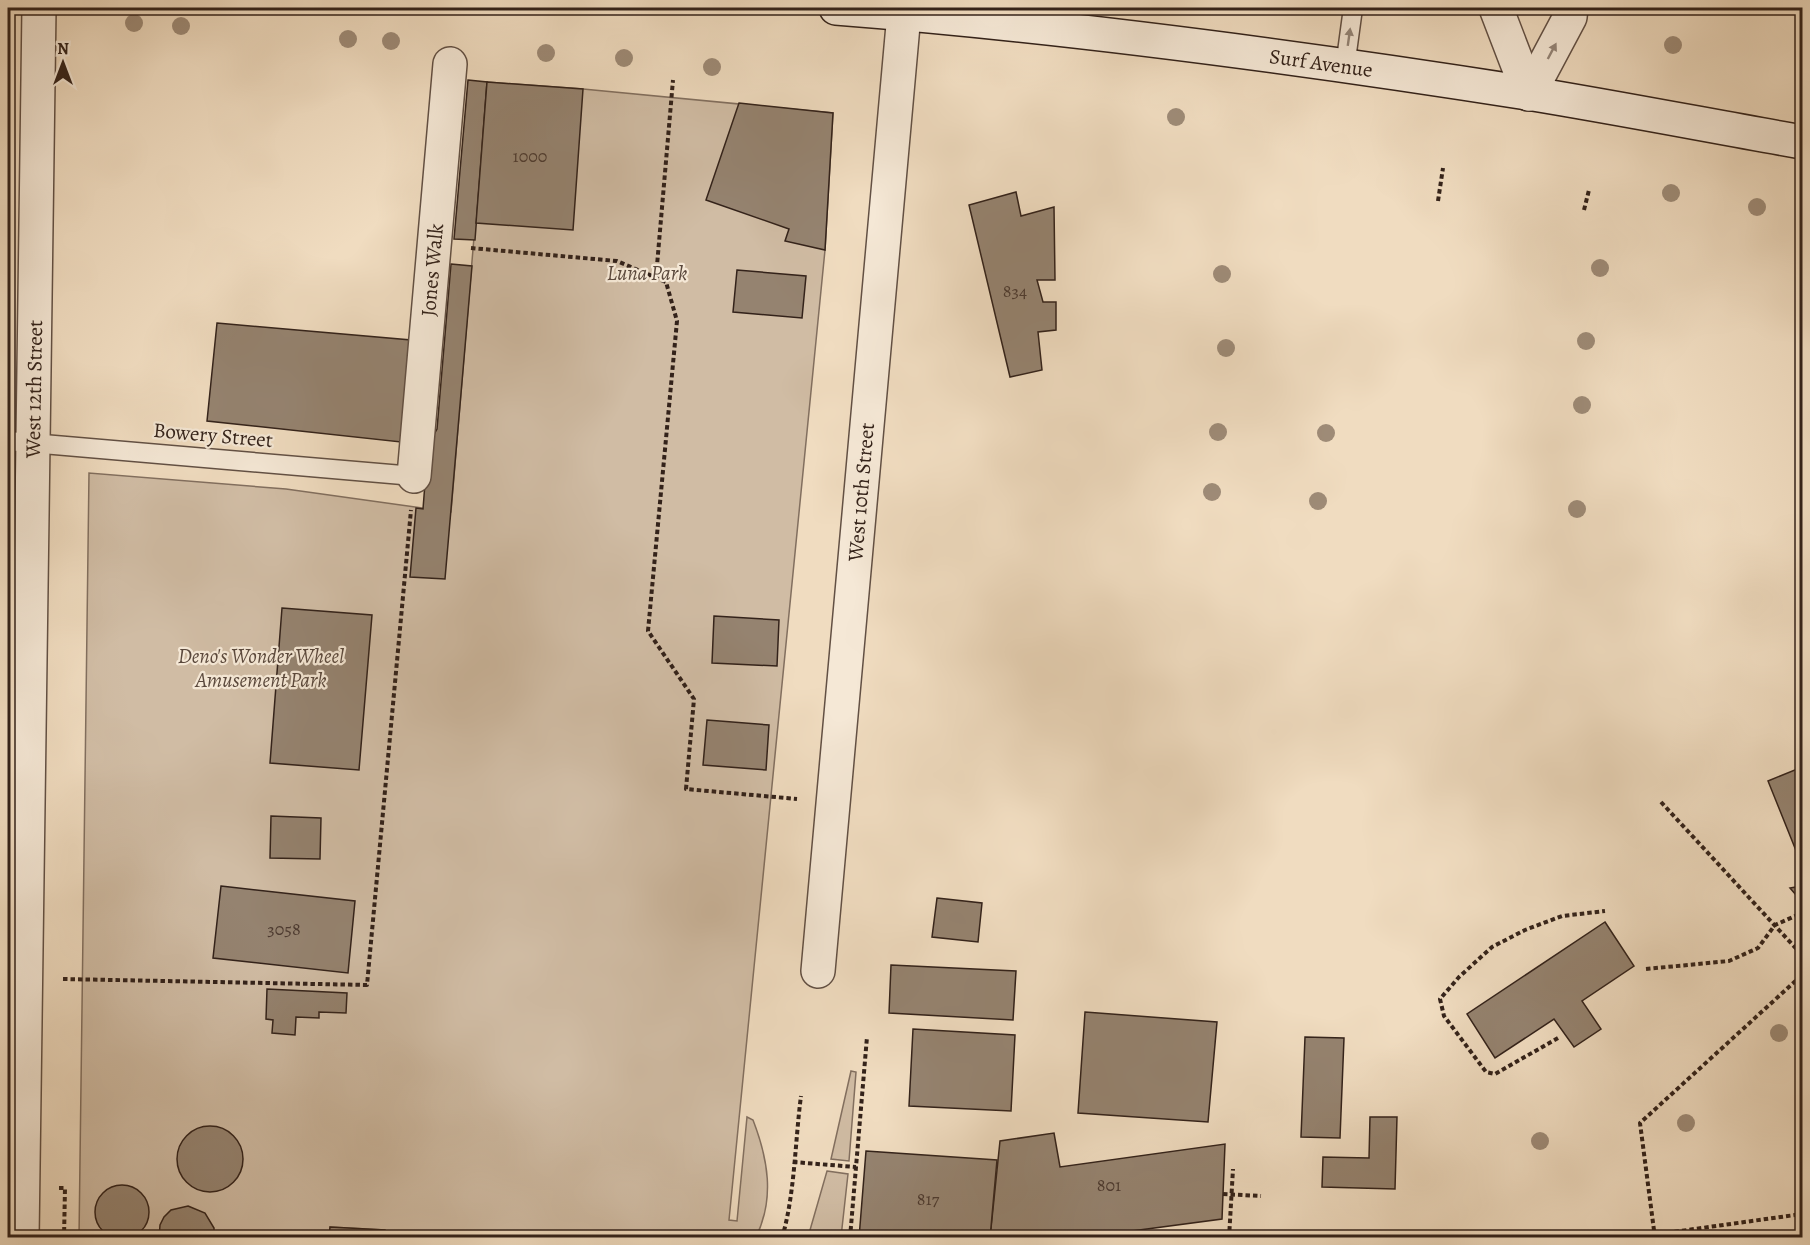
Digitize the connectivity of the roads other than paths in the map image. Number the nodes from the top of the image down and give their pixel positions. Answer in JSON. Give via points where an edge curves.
{"nodes":[{"id":1,"x":39,"y":8,"type":"edge"},
{"id":2,"x":836,"y":8,"type":"edge"},
{"id":3,"x":1353,"y":8,"type":"edge"},
{"id":4,"x":1496,"y":8,"type":"edge"},
{"id":5,"x":1571,"y":8,"type":"edge"},
{"id":6,"x":904,"y":14,"type":"junction"},
{"id":7,"x":994,"y":15,"type":"edge"},
{"id":8,"x":450,"y":64,"type":"dead end"},
{"id":9,"x":1345,"y":67,"type":"junction"},
{"id":10,"x":1529,"y":94,"type":"junction"},
{"id":11,"x":1803,"y":142,"type":"edge"},
{"id":12,"x":20,"y":442,"type":"edge"},
{"id":13,"x":414,"y":476,"type":"joint"},
{"id":14,"x":818,"y":971,"type":"dead end"},
{"id":15,"x":22,"y":1238,"type":"edge"}],
"edges":[{"from":1,"to":12,"type":"street","name":"West 12th Street"},
{"from":2,"to":6,"type":"street","name":"Surf Avenue"},
{"from":9,"to":3,"type":"lane","one_way":true},
{"from":4,"to":10,"type":"street"},
{"from":10,"to":5,"type":"street","one_way":true,"via":[[1570,17]]},
{"from":6,"to":7,"type":"street","name":"Surf Avenue"},
{"from":6,"to":14,"type":"street","name":"West 10th Street"},
{"from":7,"to":9,"type":"street","name":"Surf Avenue"},
{"from":8,"to":13,"type":"street","name":"Jones Walk"},
{"from":9,"to":10,"type":"street","name":"Surf Avenue"},
{"from":10,"to":11,"type":"street","name":"Surf Avenue"},
{"from":12,"to":13,"type":"lane","name":"Bowery Street"},
{"from":12,"to":15,"type":"street","name":"West 12th Street"}]}
